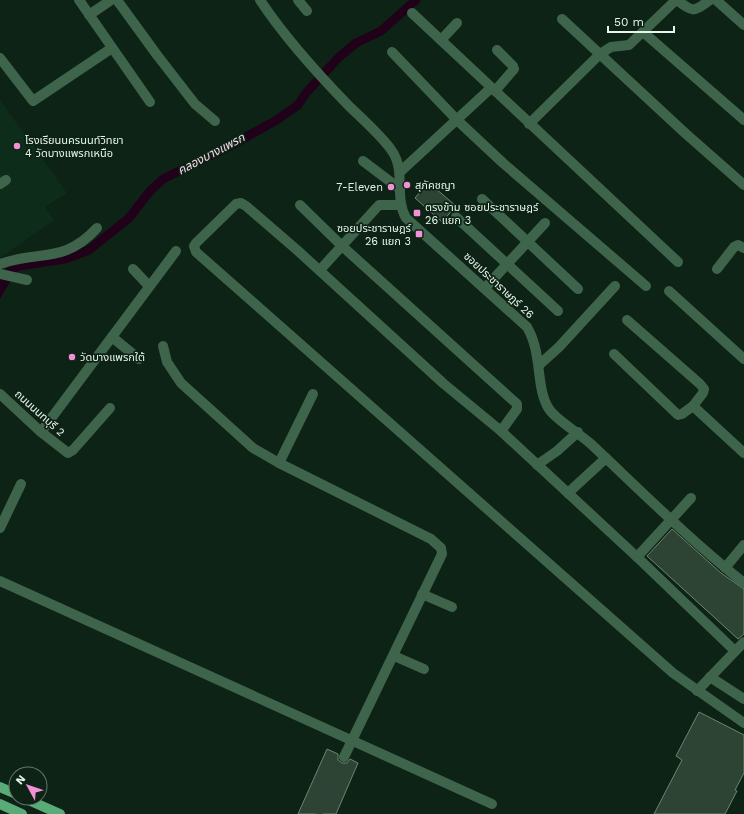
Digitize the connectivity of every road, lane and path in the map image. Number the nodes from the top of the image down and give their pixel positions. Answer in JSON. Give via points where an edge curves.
{"nodes":[{"id":1,"x":79,"y":0,"type":"edge"},
{"id":2,"x":110,"y":0,"type":"edge"},
{"id":3,"x":117,"y":0,"type":"edge"},
{"id":4,"x":260,"y":0,"type":"edge"},
{"id":5,"x":298,"y":0,"type":"edge"},
{"id":6,"x":676,"y":0,"type":"edge"},
{"id":7,"x":710,"y":0,"type":"edge"},
{"id":8,"x":716,"y":0,"type":"edge"},
{"id":9,"x":307,"y":11,"type":"dead end"},
{"id":10,"x":412,"y":13,"type":"dead end"},
{"id":11,"x":89,"y":15,"type":"junction"},
{"id":12,"x":562,"y":19,"type":"dead end"},
{"id":13,"x":457,"y":23,"type":"dead end"},
{"id":14,"x":744,"y":25,"type":"edge"},
{"id":15,"x":643,"y":32,"type":"junction"},
{"id":16,"x":441,"y":40,"type":"junction"},
{"id":17,"x":112,"y":48,"type":"junction"},
{"id":18,"x":497,"y":50,"type":"dead end"},
{"id":19,"x":392,"y":52,"type":"dead end"},
{"id":20,"x":600,"y":54,"type":"junction"},
{"id":21,"x":0,"y":58,"type":"edge"},
{"id":22,"x":493,"y":89,"type":"junction"},
{"id":23,"x":150,"y":102,"type":"dead end"},
{"id":24,"x":457,"y":120,"type":"junction"},
{"id":25,"x":744,"y":120,"type":"edge"},
{"id":26,"x":215,"y":121,"type":"dead end"},
{"id":27,"x":529,"y":124,"type":"junction"},
{"id":28,"x":363,"y":161,"type":"dead end"},
{"id":29,"x":400,"y":172,"type":"junction"},
{"id":30,"x":744,"y":185,"type":"edge"},
{"id":31,"x":400,"y":189,"type":"junction"},
{"id":32,"x":482,"y":199,"type":"dead end"},
{"id":33,"x":300,"y":205,"type":"dead end"},
{"id":34,"x":401,"y":205,"type":"junction"},
{"id":35,"x":456,"y":217,"type":"dead end"},
{"id":36,"x":545,"y":223,"type":"dead end"},
{"id":37,"x":97,"y":228,"type":"dead end"},
{"id":38,"x":528,"y":242,"type":"junction"},
{"id":39,"x":342,"y":246,"type":"junction"},
{"id":40,"x":744,"y":248,"type":"edge"},
{"id":41,"x":176,"y":251,"type":"dead end"},
{"id":42,"x":678,"y":262,"type":"dead end"},
{"id":43,"x":0,"y":264,"type":"edge"},
{"id":44,"x":507,"y":264,"type":"junction"},
{"id":45,"x":133,"y":269,"type":"dead end"},
{"id":46,"x":717,"y":269,"type":"dead end"},
{"id":47,"x":320,"y":270,"type":"junction"},
{"id":48,"x":0,"y":274,"type":"edge"},
{"id":49,"x":27,"y":280,"type":"dead end"},
{"id":50,"x":149,"y":286,"type":"junction"},
{"id":51,"x":615,"y":286,"type":"dead end"},
{"id":52,"x":646,"y":286,"type":"dead end"},
{"id":53,"x":484,"y":288,"type":"junction"},
{"id":54,"x":578,"y":289,"type":"dead end"},
{"id":55,"x":670,"y":291,"type":"dead end"},
{"id":56,"x":558,"y":311,"type":"dead end"},
{"id":57,"x":627,"y":320,"type":"dead end"},
{"id":58,"x":112,"y":337,"type":"junction"},
{"id":59,"x":163,"y":346,"type":"dead end"},
{"id":60,"x":614,"y":354,"type":"dead end"},
{"id":61,"x":139,"y":359,"type":"dead end"},
{"id":62,"x":744,"y":359,"type":"edge"},
{"id":63,"x":539,"y":365,"type":"junction"},
{"id":64,"x":0,"y":394,"type":"edge"},
{"id":65,"x":313,"y":394,"type":"dead end"},
{"id":66,"x":693,"y":406,"type":"junction"},
{"id":67,"x":110,"y":408,"type":"dead end"},
{"id":68,"x":501,"y":431,"type":"junction"},
{"id":69,"x":41,"y":432,"type":"junction"},
{"id":70,"x":578,"y":432,"type":"junction"},
{"id":71,"x":744,"y":453,"type":"edge"},
{"id":72,"x":606,"y":458,"type":"junction"},
{"id":73,"x":279,"y":463,"type":"junction"},
{"id":74,"x":537,"y":465,"type":"junction"},
{"id":75,"x":21,"y":484,"type":"dead end"},
{"id":76,"x":568,"y":493,"type":"junction"},
{"id":77,"x":691,"y":498,"type":"dead end"},
{"id":78,"x":671,"y":520,"type":"junction"},
{"id":79,"x":0,"y":528,"type":"edge"},
{"id":80,"x":744,"y":545,"type":"edge"},
{"id":81,"x":637,"y":557,"type":"junction"},
{"id":82,"x":725,"y":568,"type":"junction"},
{"id":83,"x":0,"y":581,"type":"edge"},
{"id":84,"x":744,"y":583,"type":"edge"},
{"id":85,"x":422,"y":594,"type":"junction"},
{"id":86,"x":452,"y":607,"type":"dead end"},
{"id":87,"x":744,"y":642,"type":"edge"},
{"id":88,"x":735,"y":651,"type":"junction"},
{"id":89,"x":394,"y":656,"type":"junction"},
{"id":90,"x":424,"y":669,"type":"dead end"},
{"id":91,"x":710,"y":677,"type":"junction"},
{"id":92,"x":697,"y":691,"type":"junction"},
{"id":93,"x":742,"y":694,"type":"edge"},
{"id":94,"x":744,"y":723,"type":"edge"},
{"id":95,"x":352,"y":740,"type":"junction"},
{"id":96,"x":344,"y":757,"type":"tunnel mouth"},
{"id":97,"x":492,"y":804,"type":"dead end"},
{"id":98,"x":0,"y":805,"type":"edge"},
{"id":99,"x":42,"y":806,"type":"edge"},
{"id":100,"x":22,"y":814,"type":"edge"},
{"id":101,"x":60,"y":814,"type":"edge"}],
"edges":[{"from":1,"to":11,"type":"street"},
{"from":2,"to":11,"type":"street"},
{"from":3,"to":26,"type":"street","via":[[195,104]]},
{"from":4,"to":29,"type":"street","name":"ซอยประชาราษฎร์ 26","via":[[311,66],[392,151]]},
{"from":5,"to":9,"type":"street"},
{"from":6,"to":7,"type":"street","via":[[692,10]]},
{"from":6,"to":15,"type":"street"},
{"from":8,"to":14,"type":"street"},
{"from":10,"to":16,"type":"street"},
{"from":11,"to":17,"type":"street"},
{"from":12,"to":20,"type":"street"},
{"from":13,"to":16,"type":"street"},
{"from":15,"to":20,"type":"street","via":[[629,45],[611,47]]},
{"from":15,"to":25,"type":"street"},
{"from":16,"to":22,"type":"street"},
{"from":17,"to":21,"type":"street","via":[[33,101]]},
{"from":17,"to":23,"type":"street"},
{"from":18,"to":22,"type":"street","via":[[514,69]]},
{"from":19,"to":24,"type":"street"},
{"from":20,"to":27,"type":"street"},
{"from":20,"to":30,"type":"street"},
{"from":22,"to":24,"type":"street"},
{"from":22,"to":27,"type":"street"},
{"from":24,"to":29,"type":"street"},
{"from":24,"to":52,"type":"street"},
{"from":27,"to":42,"type":"street"},
{"from":28,"to":31,"type":"street"},
{"from":29,"to":31,"type":"street","name":"ซอยประชาราษฎร์ 26"},
{"from":31,"to":34,"type":"street","name":"ซอยประชาราษฎร์ 26"},
{"from":32,"to":38,"type":"street"},
{"from":33,"to":39,"type":"street"},
{"from":34,"to":39,"type":"street","via":[[379,205]]},
{"from":34,"to":53,"type":"street","name":"ซอยประชาราษฎร์ 26","via":[[406,218]]},
{"from":35,"to":44,"type":"street"},
{"from":36,"to":38,"type":"street"},
{"from":37,"to":43,"type":"street","via":[[88,238],[66,251],[49,256],[20,258]]},
{"from":38,"to":44,"type":"street"},
{"from":38,"to":54,"type":"street"},
{"from":39,"to":47,"type":"street"},
{"from":39,"to":68,"type":"street","via":[[517,404],[517,409]]},
{"from":40,"to":46,"type":"street","via":[[738,245],[734,247]]},
{"from":41,"to":50,"type":"street"},
{"from":44,"to":53,"type":"street"},
{"from":44,"to":56,"type":"street"},
{"from":45,"to":50,"type":"street"},
{"from":47,"to":68,"type":"street","via":[[444,384]]},
{"from":47,"to":92,"type":"street","via":[[241,203],[236,204],[194,246],[196,252]]},
{"from":48,"to":49,"type":"street"},
{"from":50,"to":58,"type":"street"},
{"from":51,"to":63,"type":"street"},
{"from":53,"to":63,"type":"street","name":"ซอยประชาราษฎร์ 26","via":[[527,327],[536,347]]},
{"from":55,"to":62,"type":"street"},
{"from":57,"to":66,"type":"street","via":[[704,389]]},
{"from":58,"to":61,"type":"street"},
{"from":58,"to":69,"type":"street"},
{"from":59,"to":73,"type":"street","via":[[167,362],[181,383],[253,448]]},
{"from":60,"to":66,"type":"street","via":[[678,415]]},
{"from":63,"to":70,"type":"street","name":"ซอยประชาราษฎร์ 26","via":[[543,395],[549,408],[555,417]]},
{"from":64,"to":69,"type":"street","name":"ถนนนนทบุรี 2"},
{"from":65,"to":73,"type":"street"},
{"from":66,"to":71,"type":"street"},
{"from":67,"to":69,"type":"street","name":"ถนนนนทบุรี 2","via":[[68,453]]},
{"from":68,"to":74,"type":"street"},
{"from":70,"to":72,"type":"street","name":"ซอยประชาราษฎร์ 26"},
{"from":70,"to":74,"type":"street","via":[[558,451]]},
{"from":72,"to":76,"type":"street"},
{"from":72,"to":78,"type":"street","name":"ซอยประชาราษฎร์ 26"},
{"from":73,"to":85,"type":"street","via":[[440,546],[442,554]]},
{"from":74,"to":76,"type":"street"},
{"from":75,"to":79,"type":"street"},
{"from":76,"to":81,"type":"street"},
{"from":77,"to":78,"type":"street"},
{"from":78,"to":81,"type":"street"},
{"from":78,"to":82,"type":"street","name":"ซอยประชาราษฎร์ 26"},
{"from":80,"to":82,"type":"street"},
{"from":81,"to":88,"type":"street"},
{"from":82,"to":84,"type":"street","name":"ซอยประชาราษฎร์ 26"},
{"from":83,"to":95,"type":"street"},
{"from":85,"to":86,"type":"street"},
{"from":85,"to":89,"type":"street"},
{"from":87,"to":88,"type":"street"},
{"from":88,"to":91,"type":"street"},
{"from":89,"to":90,"type":"street"},
{"from":89,"to":95,"type":"street"},
{"from":91,"to":92,"type":"street"},
{"from":91,"to":93,"type":"street"},
{"from":92,"to":94,"type":"street"},
{"from":95,"to":96,"type":"street"},
{"from":95,"to":97,"type":"street"},
{"from":98,"to":100,"type":"main road"},
{"from":99,"to":101,"type":"main road"}]}
